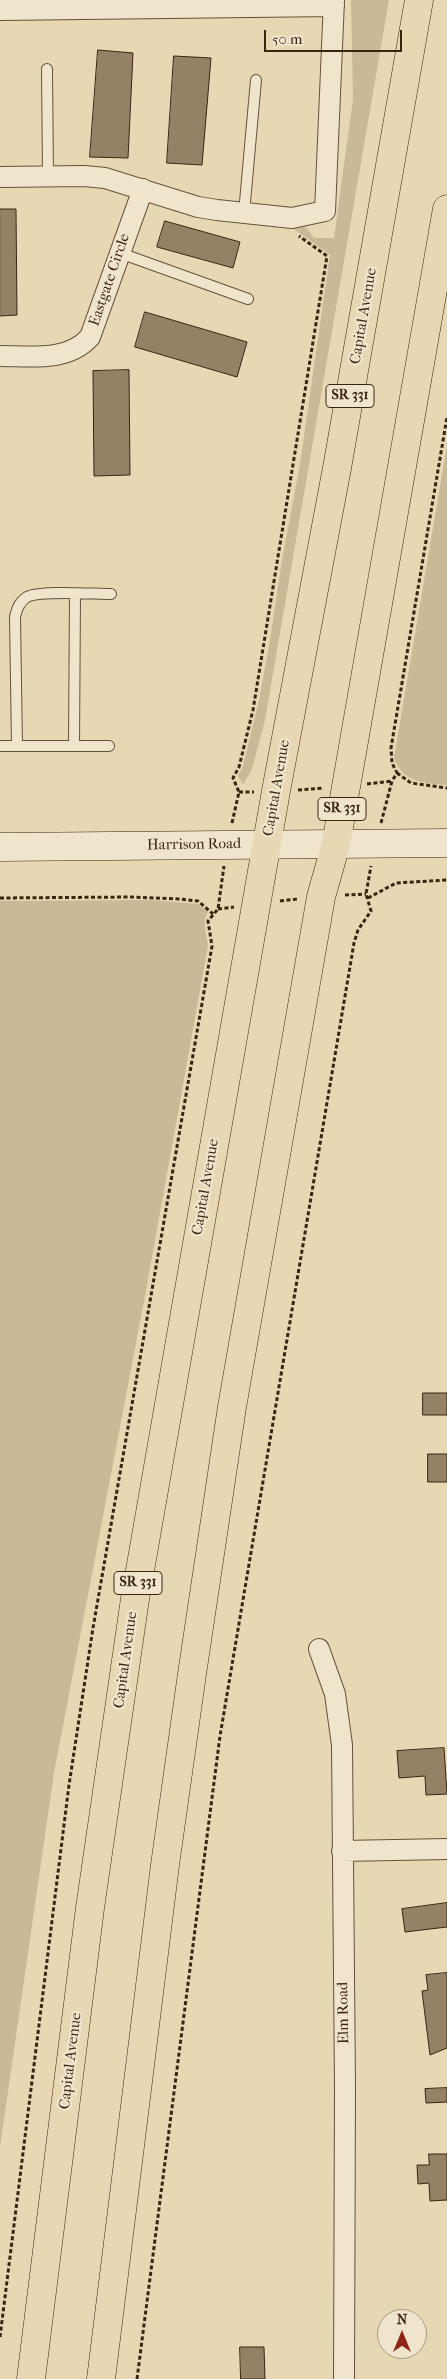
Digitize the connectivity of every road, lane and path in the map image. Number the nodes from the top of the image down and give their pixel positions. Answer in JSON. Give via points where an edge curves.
{"nodes":[{"id":1,"x":419,"y":0,"type":"edge"},
{"id":2,"x":334,"y":3,"type":"edge"},
{"id":3,"x":60,"y":5,"type":"edge"},
{"id":4,"x":0,"y":10,"type":"edge"},
{"id":5,"x":47,"y":69,"type":"dead end"},
{"id":6,"x":256,"y":80,"type":"dead end"},
{"id":7,"x":48,"y":177,"type":"junction"},
{"id":8,"x":0,"y":178,"type":"edge"},
{"id":9,"x":143,"y":189,"type":"junction"},
{"id":10,"x":447,"y":209,"type":"edge"},
{"id":11,"x":244,"y":213,"type":"junction"},
{"id":12,"x":292,"y":230,"type":"dead end"},
{"id":13,"x":120,"y":253,"type":"junction"},
{"id":14,"x":248,"y":299,"type":"dead end"},
{"id":15,"x":0,"y":356,"type":"edge"},
{"id":16,"x":447,"y":417,"type":"edge"},
{"id":17,"x":75,"y":594,"type":"junction"},
{"id":18,"x":111,"y":594,"type":"dead end"},
{"id":19,"x":0,"y":746,"type":"edge"},
{"id":20,"x":17,"y":746,"type":"junction"},
{"id":21,"x":74,"y":746,"type":"junction"},
{"id":22,"x":109,"y":746,"type":"dead end"},
{"id":23,"x":397,"y":773,"type":"junction"},
{"id":24,"x":346,"y":786,"type":"junction"},
{"id":25,"x":447,"y":788,"type":"edge"},
{"id":26,"x":276,"y":791,"type":"junction"},
{"id":27,"x":447,"y":843,"type":"edge"},
{"id":28,"x":267,"y":844,"type":"junction"},
{"id":29,"x":336,"y":844,"type":"junction"},
{"id":30,"x":0,"y":847,"type":"edge"},
{"id":31,"x":447,"y":880,"type":"edge"},
{"id":32,"x":321,"y":897,"type":"junction"},
{"id":33,"x":0,"y":898,"type":"edge"},
{"id":34,"x":368,"y":898,"type":"junction"},
{"id":35,"x":257,"y":903,"type":"junction"},
{"id":36,"x":213,"y":914,"type":"junction"},
{"id":37,"x":319,"y":1650,"type":"dead end"},
{"id":38,"x":447,"y":1849,"type":"edge"},
{"id":39,"x":342,"y":1851,"type":"junction"},
{"id":40,"x":0,"y":2337,"type":"edge"},
{"id":41,"x":31,"y":2379,"type":"edge"},
{"id":42,"x":101,"y":2379,"type":"edge"},
{"id":43,"x":137,"y":2379,"type":"edge"},
{"id":44,"x":344,"y":2379,"type":"edge"}],
"edges":[{"from":1,"to":26,"type":"highway","name":"Capital Avenue","number":"SR 331","via":[[341,449]]},
{"from":2,"to":3,"type":"street"},
{"from":2,"to":11,"type":"street","via":[[325,210],[292,218]]},
{"from":3,"to":4,"type":"street"},
{"from":5,"to":7,"type":"lane"},
{"from":6,"to":11,"type":"lane"},
{"from":7,"to":8,"type":"street"},
{"from":7,"to":9,"type":"street","via":[[105,178]]},
{"from":9,"to":11,"type":"street","via":[[198,207]]},
{"from":9,"to":13,"type":"street","name":"Eastgate Circle"},
{"from":10,"to":24,"type":"highway","number":"SR 331"},
{"from":12,"to":26,"type":"path","via":[[327,256],[253,710],[234,778],[238,792]]},
{"from":13,"to":14,"type":"lane"},
{"from":13,"to":15,"type":"street","name":"Eastgate Circle","via":[[90,336],[82,345],[62,354]]},
{"from":16,"to":23,"type":"path","via":[[391,748],[392,763]]},
{"from":17,"to":18,"type":"lane"},
{"from":17,"to":20,"type":"lane","via":[[28,597],[18,604],[15,617]]},
{"from":17,"to":21,"type":"lane"},
{"from":19,"to":20,"type":"lane"},
{"from":20,"to":21,"type":"lane"},
{"from":21,"to":22,"type":"lane"},
{"from":23,"to":24,"type":"path","via":[[392,781]]},
{"from":23,"to":25,"type":"path","via":[[411,782]]},
{"from":24,"to":26,"type":"path"},
{"from":24,"to":29,"type":"highway","number":"SR 331"},
{"from":26,"to":28,"type":"highway","name":"Capital Avenue","number":"SR 331"},
{"from":27,"to":29,"type":"street","name":"Harrison Road"},
{"from":28,"to":29,"type":"street","name":"Harrison Road"},
{"from":28,"to":30,"type":"street","name":"Harrison Road"},
{"from":28,"to":35,"type":"highway","name":"Capital Avenue","number":"SR 331"},
{"from":29,"to":32,"type":"highway","number":"SR 331"},
{"from":31,"to":34,"type":"path","via":[[396,883]]},
{"from":32,"to":34,"type":"path","via":[[366,894]]},
{"from":32,"to":35,"type":"path"},
{"from":32,"to":42,"type":"highway","number":"SR 331","via":[[232,1407],[192,1674]]},
{"from":33,"to":36,"type":"path","via":[[179,899],[198,901]]},
{"from":34,"to":43,"type":"path","via":[[371,911],[358,930],[354,944],[220,1736]]},
{"from":35,"to":36,"type":"path","via":[[218,909]]},
{"from":35,"to":41,"type":"highway","name":"Capital Avenue","number":"SR 331","via":[[133,1608],[90,1908]]},
{"from":36,"to":40,"type":"path","via":[[208,921],[212,946],[69,1785]]},
{"from":37,"to":39,"type":"street","name":"Elm Road","via":[[335,1694],[342,1745]]},
{"from":38,"to":39,"type":"street"},
{"from":39,"to":44,"type":"street","name":"Elm Road"}]}
